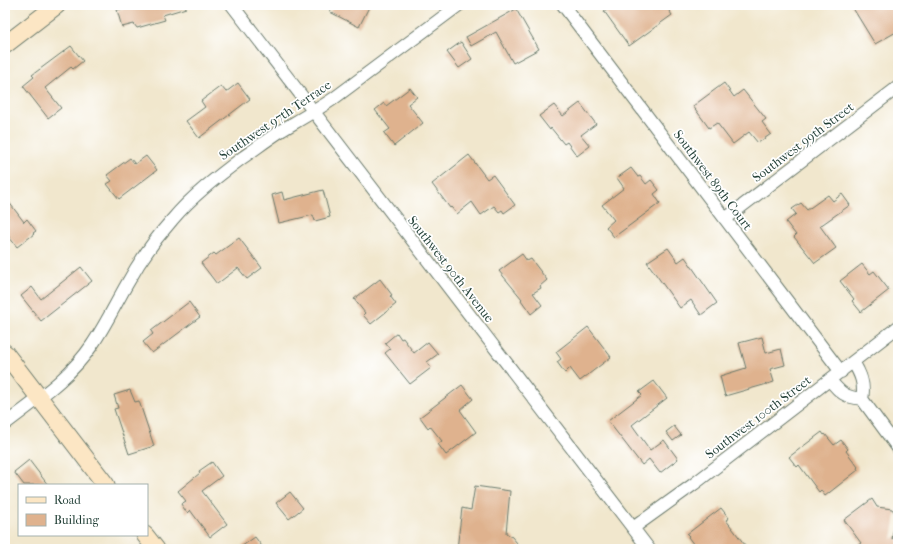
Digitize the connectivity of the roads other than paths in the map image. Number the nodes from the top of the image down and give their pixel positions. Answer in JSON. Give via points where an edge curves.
{"nodes":[{"id":1,"x":57,"y":5,"type":"edge"},
{"id":2,"x":232,"y":5,"type":"edge"},
{"id":3,"x":459,"y":5,"type":"edge"},
{"id":4,"x":563,"y":5,"type":"edge"},
{"id":5,"x":5,"y":45,"type":"edge"},
{"id":6,"x":898,"y":87,"type":"edge"},
{"id":7,"x":314,"y":112,"type":"junction"},
{"id":8,"x":725,"y":219,"type":"junction"},
{"id":9,"x":898,"y":327,"type":"edge"},
{"id":10,"x":5,"y":354,"type":"edge"},
{"id":11,"x":853,"y":362,"type":"junction"},
{"id":12,"x":841,"y":372,"type":"junction"},
{"id":13,"x":830,"y":380,"type":"junction"},
{"id":14,"x":40,"y":398,"type":"junction"},
{"id":15,"x":862,"y":399,"type":"junction"},
{"id":16,"x":5,"y":424,"type":"edge"},
{"id":17,"x":898,"y":448,"type":"edge"},
{"id":18,"x":105,"y":484,"type":"edge"},
{"id":19,"x":634,"y":528,"type":"junction"},
{"id":20,"x":146,"y":536,"type":"edge"},
{"id":21,"x":156,"y":549,"type":"edge"},
{"id":22,"x":649,"y":549,"type":"edge"}],
"edges":[{"from":1,"to":5,"type":"street"},
{"from":2,"to":7,"type":"street","name":"Southwest 90th Avenue"},
{"from":3,"to":7,"type":"street","name":"Southwest 97th Terrace"},
{"from":4,"to":8,"type":"street","name":"Southwest 89th Court"},
{"from":6,"to":8,"type":"street","name":"Southwest 99th Street"},
{"from":7,"to":14,"type":"street","name":"Southwest 97th Terrace","via":[[249,153],[212,181],[183,208],[138,266],[91,345],[68,374]]},
{"from":7,"to":19,"type":"street","name":"Southwest 90th Avenue"},
{"from":8,"to":12,"type":"street","name":"Southwest 89th Court"},
{"from":9,"to":11,"type":"street","name":"Southwest 100th Street"},
{"from":10,"to":14,"type":"street"},
{"from":11,"to":12,"type":"street","name":"Southwest 100th Street"},
{"from":11,"to":15,"type":"street","via":[[863,383]]},
{"from":12,"to":13,"type":"street","name":"Southwest 100th Street"},
{"from":13,"to":15,"type":"street","via":[[842,394]]},
{"from":13,"to":19,"type":"street","name":"Southwest 100th Street"},
{"from":14,"to":16,"type":"street","name":"Southwest 97th Terrace"},
{"from":14,"to":18,"type":"street"},
{"from":15,"to":17,"type":"street"},
{"from":19,"to":22,"type":"street","name":"Southwest 90th Avenue"},
{"from":20,"to":21,"type":"street"}]}
